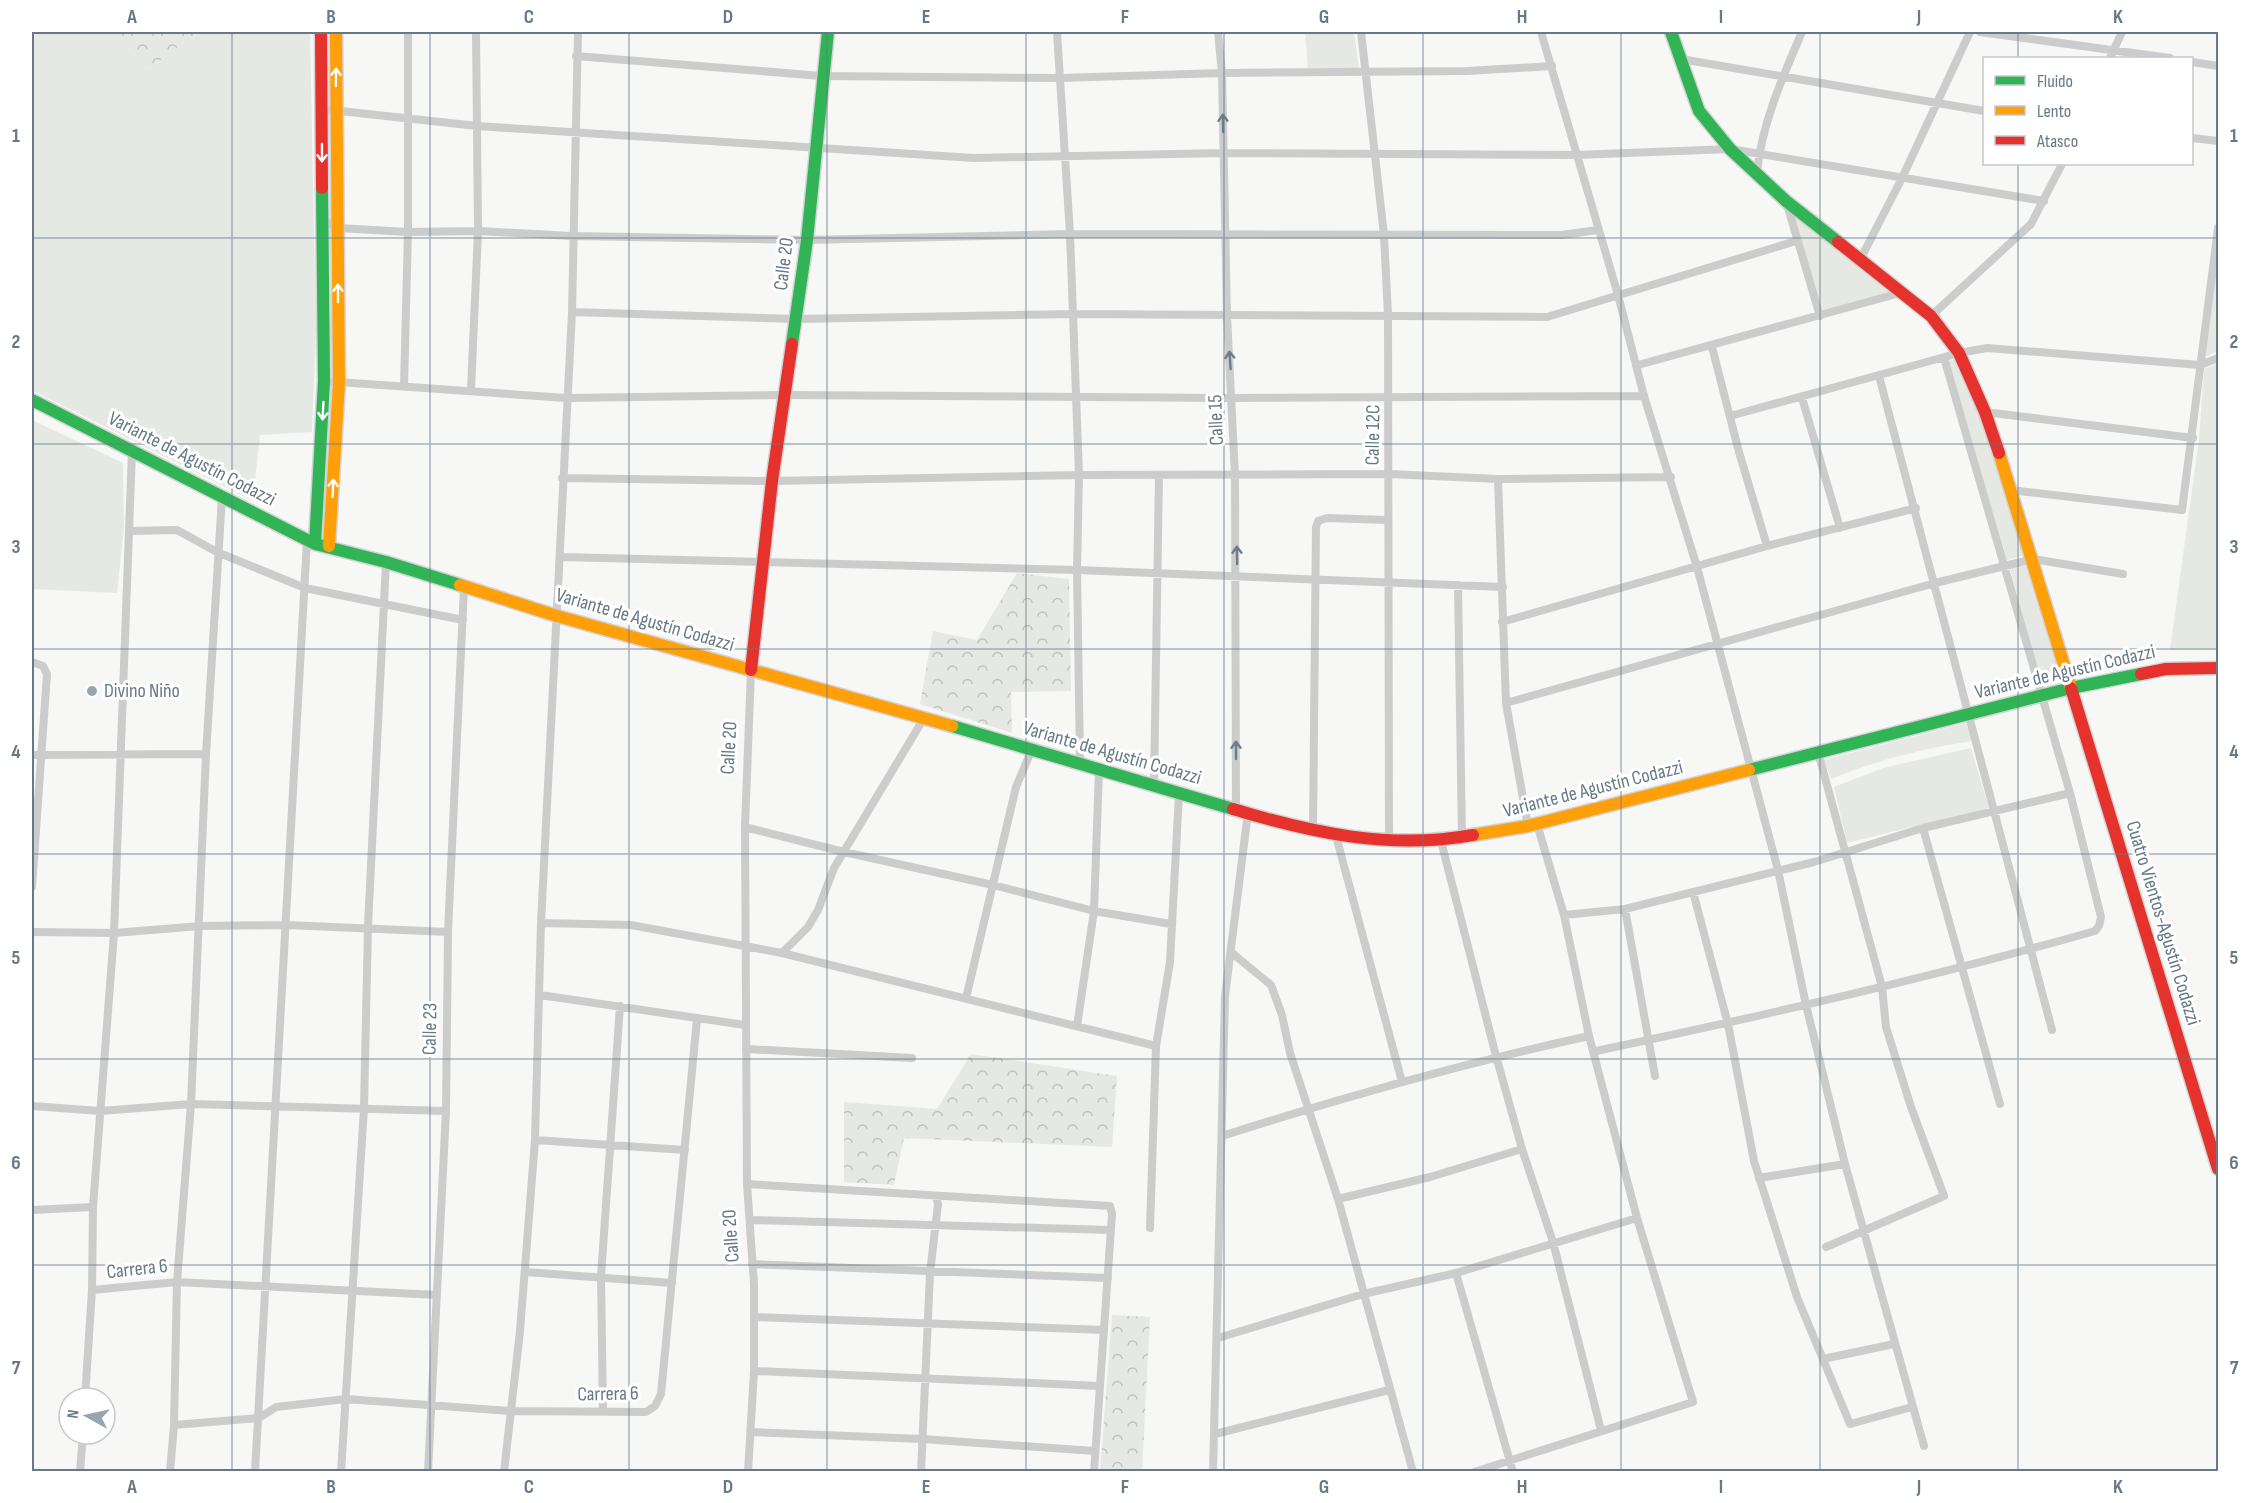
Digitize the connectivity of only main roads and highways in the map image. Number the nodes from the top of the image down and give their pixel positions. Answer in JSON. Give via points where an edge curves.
{"nodes":[{"id":1,"x":321,"y":32,"type":"edge"},
{"id":2,"x":336,"y":32,"type":"edge"},
{"id":3,"x":828,"y":32,"type":"edge"},
{"id":4,"x":1671,"y":32,"type":"edge"},
{"id":5,"x":32,"y":400,"type":"edge"},
{"id":6,"x":311,"y":542,"type":"junction"},
{"id":7,"x":330,"y":546,"type":"junction"},
{"id":8,"x":2218,"y":668,"type":"edge"},
{"id":9,"x":751,"y":670,"type":"junction"},
{"id":10,"x":2071,"y":688,"type":"junction"},
{"id":11,"x":2218,"y":1169,"type":"edge"}],
"edges":[{"from":1,"to":6,"type":"main road","one_way":true,"via":[[324,381]]},
{"from":7,"to":2,"type":"main road","one_way":true,"via":[[339,382]]},
{"from":3,"to":9,"type":"main road","name":"Calle 20","via":[[807,240],[772,480]]},
{"from":4,"to":10,"type":"main road","name":"Cuatro Vientos-Agustín Codazzi","via":[[1699,111],[1730,148],[1786,201],[1931,316],[1959,353],[1985,412]]},
{"from":5,"to":6,"type":"main road","name":"Variante de Agustín Codazzi"},
{"from":6,"to":7,"type":"main road","name":"Variante de Agustín Codazzi"},
{"from":7,"to":9,"type":"main road","name":"Variante de Agustín Codazzi","via":[[557,616]]},
{"from":8,"to":10,"type":"main road","name":"Variante de Agustín Codazzi","via":[[2166,669]]},
{"from":9,"to":10,"type":"main road","name":"Variante de Agustín Codazzi","via":[[1313,830],[1389,841],[1442,841],[1532,825]]},
{"from":10,"to":11,"type":"main road","name":"Cuatro Vientos-Agustín Codazzi"}]}
